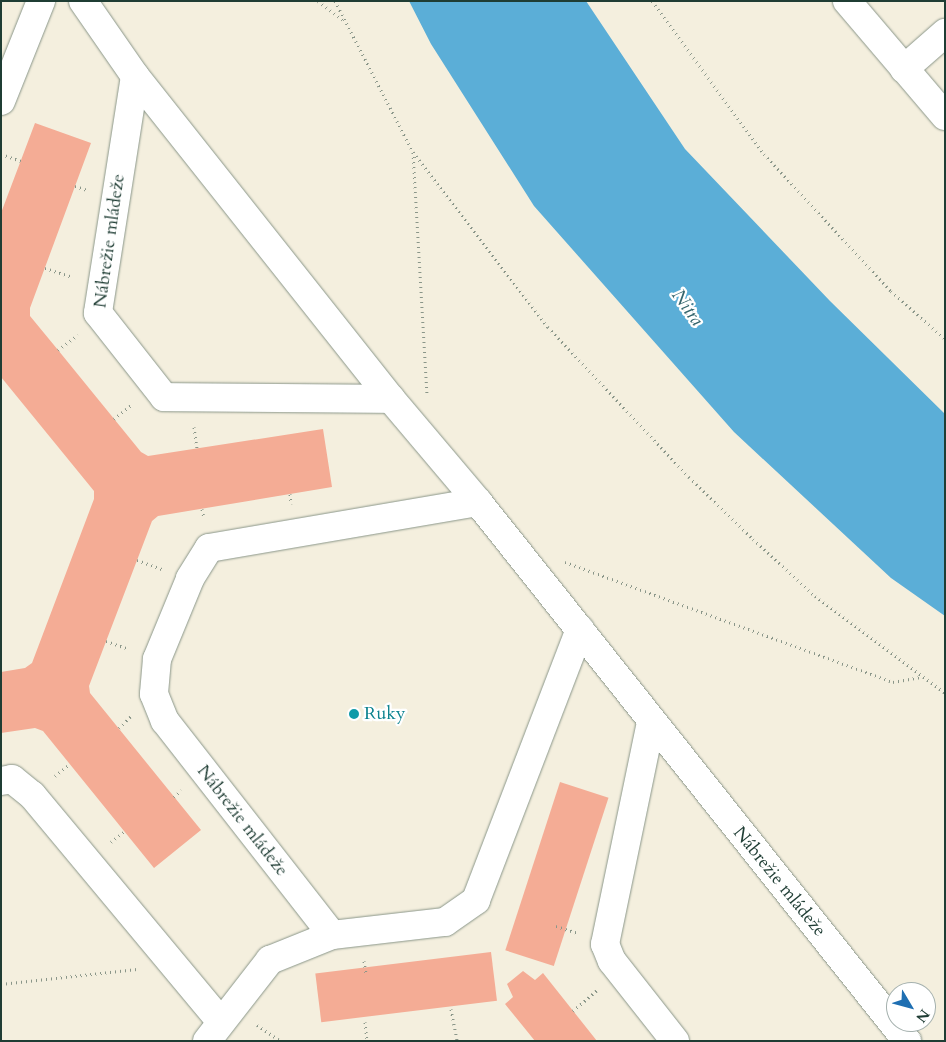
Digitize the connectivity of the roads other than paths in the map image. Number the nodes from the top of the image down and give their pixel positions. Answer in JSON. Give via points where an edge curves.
{"nodes":[{"id":1,"x":41,"y":1,"type":"edge"},
{"id":2,"x":83,"y":1,"type":"edge"},
{"id":3,"x":847,"y":1,"type":"edge"},
{"id":4,"x":945,"y":33,"type":"edge"},
{"id":5,"x":904,"y":70,"type":"junction"},
{"id":6,"x":135,"y":76,"type":"junction"},
{"id":7,"x":1,"y":101,"type":"edge"},
{"id":8,"x":945,"y":116,"type":"edge"},
{"id":9,"x":391,"y":399,"type":"junction"},
{"id":10,"x":478,"y":502,"type":"junction"},
{"id":11,"x":580,"y":629,"type":"junction"},
{"id":12,"x":651,"y":722,"type":"junction"},
{"id":13,"x":1,"y":781,"type":"edge"},
{"id":14,"x":332,"y":934,"type":"junction"},
{"id":15,"x":214,"y":1031,"type":"edge"},
{"id":16,"x":675,"y":1041,"type":"edge"},
{"id":17,"x":907,"y":1041,"type":"edge"}],
"edges":[{"from":1,"to":7,"type":"street"},
{"from":2,"to":6,"type":"street","name":"Nábrežie mládeže"},
{"from":3,"to":5,"type":"street"},
{"from":4,"to":5,"type":"street"},
{"from":5,"to":8,"type":"street"},
{"from":6,"to":9,"type":"street","name":"Nábrežie mládeže"},
{"from":6,"to":9,"type":"street","name":"Nábrežie mládeže","via":[[98,313],[164,397]]},
{"from":9,"to":10,"type":"street","name":"Nábrežie mládeže"},
{"from":10,"to":11,"type":"street","name":"Nábrežie mládeže"},
{"from":10,"to":14,"type":"street","name":"Nábrežie mládeže","via":[[209,548],[190,579],[157,659],[154,694],[165,721]]},
{"from":11,"to":12,"type":"street","name":"Nábrežie mládeže"},
{"from":11,"to":14,"type":"street","via":[[476,900],[445,922]]},
{"from":12,"to":16,"type":"street","via":[[605,944],[612,961]]},
{"from":12,"to":17,"type":"street","name":"Nábrežie mládeže"},
{"from":13,"to":15,"type":"street","via":[[12,779],[32,795],[173,965]]},
{"from":14,"to":15,"type":"street","via":[[270,960]]}]}
